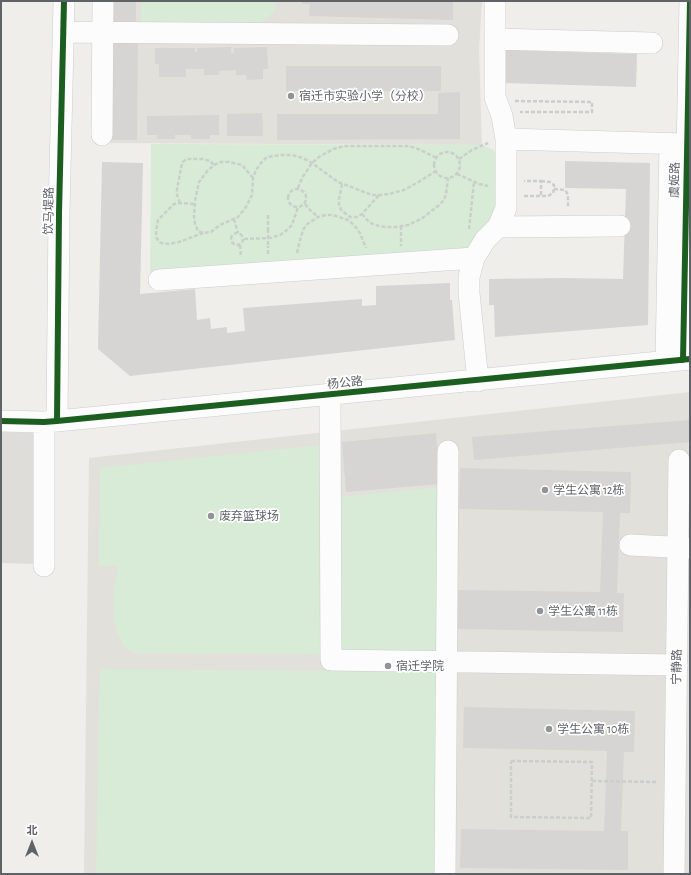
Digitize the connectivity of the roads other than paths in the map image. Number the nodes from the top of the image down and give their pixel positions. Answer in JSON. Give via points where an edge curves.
{"nodes":[{"id":1,"x":64,"y":1,"type":"edge"},
{"id":2,"x":103,"y":1,"type":"edge"},
{"id":3,"x":495,"y":1,"type":"edge"},
{"id":4,"x":690,"y":1,"type":"edge"},
{"id":5,"x":64,"y":32,"type":"junction"},
{"id":6,"x":102,"y":32,"type":"junction"},
{"id":7,"x":448,"y":35,"type":"dead end"},
{"id":8,"x":495,"y":39,"type":"junction"},
{"id":9,"x":652,"y":44,"type":"dead end"},
{"id":10,"x":102,"y":135,"type":"dead end"},
{"id":11,"x":497,"y":141,"type":"junction"},
{"id":12,"x":679,"y":144,"type":"junction"},
{"id":13,"x":688,"y":165,"type":"edge"},
{"id":14,"x":620,"y":226,"type":"dead end"},
{"id":15,"x":498,"y":227,"type":"junction"},
{"id":16,"x":474,"y":258,"type":"junction"},
{"id":17,"x":159,"y":280,"type":"dead end"},
{"id":18,"x":680,"y":360,"type":"edge"},
{"id":19,"x":478,"y":381,"type":"junction"},
{"id":20,"x":330,"y":395,"type":"junction"},
{"id":21,"x":1,"y":420,"type":"edge"},
{"id":22,"x":50,"y":422,"type":"junction"},
{"id":23,"x":448,"y":451,"type":"dead end"},
{"id":24,"x":679,"y":460,"type":"dead end"},
{"id":25,"x":630,"y":545,"type":"dead end"},
{"id":26,"x":684,"y":548,"type":"edge"},
{"id":27,"x":44,"y":566,"type":"dead end"},
{"id":28,"x":447,"y":662,"type":"junction"},
{"id":29,"x":677,"y":665,"type":"junction"},
{"id":30,"x":683,"y":723,"type":"edge"},
{"id":31,"x":446,"y":874,"type":"edge"},
{"id":32,"x":674,"y":874,"type":"edge"}],
"edges":[{"from":1,"to":5,"type":"street","name":"饮马堤路"},
{"from":2,"to":6,"type":"street"},
{"from":3,"to":8,"type":"street"},
{"from":4,"to":12,"type":"street","name":"虞姬路"},
{"from":5,"to":6,"type":"street"},
{"from":5,"to":22,"type":"street","name":"饮马堤路"},
{"from":6,"to":7,"type":"street"},
{"from":6,"to":10,"type":"street"},
{"from":8,"to":9,"type":"street"},
{"from":8,"to":11,"type":"street","via":[[495,97],[502,116]]},
{"from":11,"to":12,"type":"street"},
{"from":11,"to":15,"type":"street","via":[[506,190],[506,208]]},
{"from":12,"to":13,"type":"street","name":"虞姬路"},
{"from":12,"to":18,"type":"street"},
{"from":13,"to":18,"type":"street","name":"虞姬路"},
{"from":14,"to":15,"type":"street"},
{"from":15,"to":16,"type":"street","via":[[485,240]]},
{"from":16,"to":17,"type":"street"},
{"from":16,"to":19,"type":"street","via":[[469,277],[469,293]]},
{"from":18,"to":19,"type":"street","name":"杨公路"},
{"from":19,"to":20,"type":"street","name":"杨公路"},
{"from":20,"to":22,"type":"street","name":"杨公路"},
{"from":20,"to":28,"type":"street","via":[[331,660]]},
{"from":21,"to":22,"type":"street","name":"杨公路"},
{"from":22,"to":27,"type":"street","name":"饮马堤路"},
{"from":23,"to":28,"type":"street"},
{"from":24,"to":26,"type":"street","name":"宁静路"},
{"from":25,"to":26,"type":"street"},
{"from":26,"to":29,"type":"street","name":"宁静路"},
{"from":28,"to":29,"type":"street"},
{"from":28,"to":31,"type":"street"},
{"from":29,"to":30,"type":"street","name":"宁静路"},
{"from":30,"to":32,"type":"street","name":"宁静路"}]}
